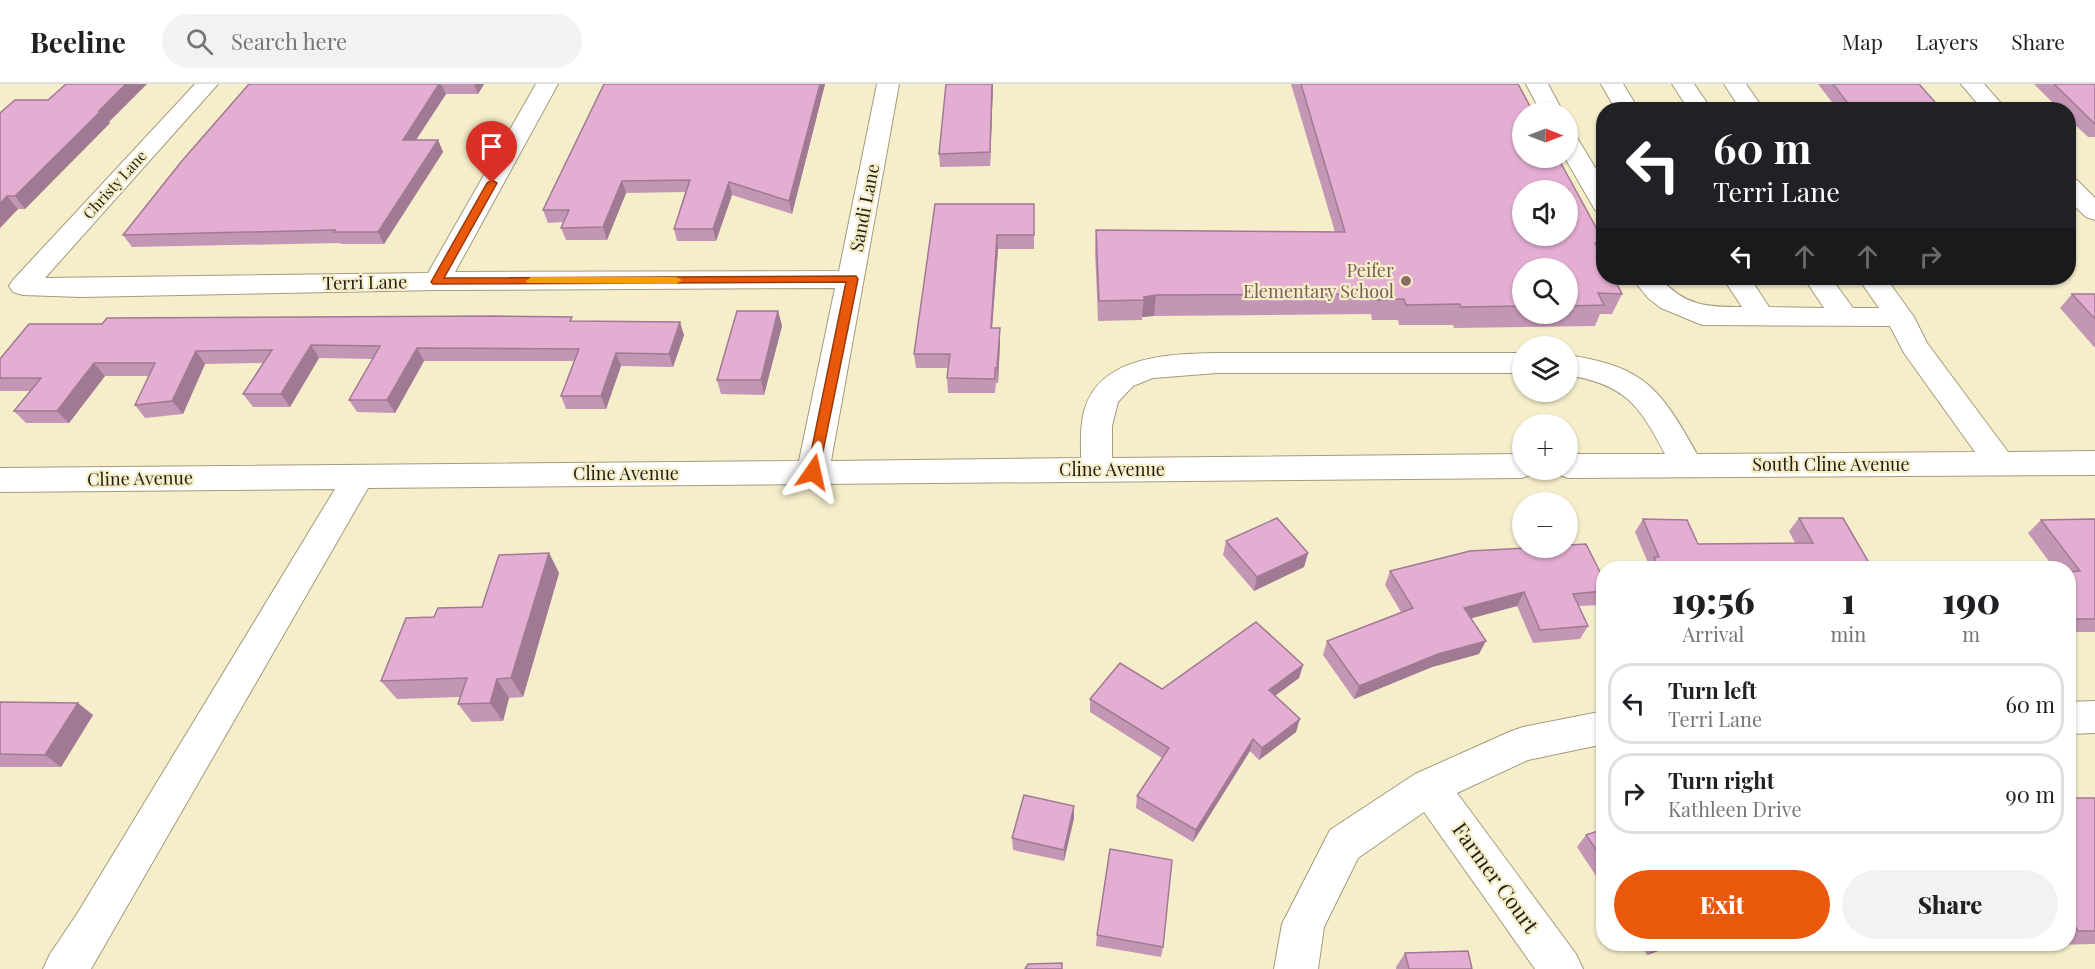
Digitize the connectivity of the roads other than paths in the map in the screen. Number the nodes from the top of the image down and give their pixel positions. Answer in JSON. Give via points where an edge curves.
{"nodes":[{"id":1,"x":207,"y":84,"type":"edge"},
{"id":2,"x":547,"y":84,"type":"edge"},
{"id":3,"x":888,"y":84,"type":"edge"},
{"id":4,"x":1537,"y":84,"type":"edge"},
{"id":5,"x":1612,"y":84,"type":"edge"},
{"id":6,"x":1683,"y":84,"type":"edge"},
{"id":7,"x":1735,"y":84,"type":"edge"},
{"id":8,"x":1972,"y":84,"type":"edge"},
{"id":9,"x":1547,"y":102,"type":"edge"},
{"id":10,"x":1623,"y":102,"type":"edge"},
{"id":11,"x":1695,"y":102,"type":"edge"},
{"id":12,"x":1747,"y":102,"type":"edge"},
{"id":13,"x":1989,"y":102,"type":"edge"},
{"id":14,"x":1578,"y":159,"type":"edge"},
{"id":15,"x":1596,"y":191,"type":"edge"},
{"id":16,"x":2076,"y":193,"type":"edge"},
{"id":17,"x":2095,"y":212,"type":"edge"},
{"id":18,"x":852,"y":279,"type":"junction"},
{"id":19,"x":437,"y":282,"type":"junction"},
{"id":20,"x":1651,"y":285,"type":"edge"},
{"id":21,"x":1741,"y":285,"type":"edge"},
{"id":22,"x":1823,"y":285,"type":"edge"},
{"id":23,"x":1877,"y":285,"type":"edge"},
{"id":24,"x":23,"y":286,"type":"joint"},
{"id":25,"x":1761,"y":316,"type":"junction"},
{"id":26,"x":1845,"y":316,"type":"junction"},
{"id":27,"x":1900,"y":317,"type":"junction"},
{"id":28,"x":1512,"y":363,"type":"edge"},
{"id":29,"x":1578,"y":367,"type":"edge"},
{"id":30,"x":2095,"y":463,"type":"edge"},
{"id":31,"x":2000,"y":464,"type":"junction"},
{"id":32,"x":1687,"y":465,"type":"junction"},
{"id":33,"x":1512,"y":466,"type":"edge"},
{"id":34,"x":1578,"y":466,"type":"edge"},
{"id":35,"x":1096,"y":470,"type":"junction"},
{"id":36,"x":813,"y":472,"type":"junction"},
{"id":37,"x":359,"y":476,"type":"junction"},
{"id":38,"x":0,"y":480,"type":"edge"},
{"id":39,"x":2095,"y":717,"type":"edge"},
{"id":40,"x":2076,"y":718,"type":"edge"},
{"id":41,"x":1596,"y":729,"type":"edge"},
{"id":42,"x":1429,"y":787,"type":"junction"},
{"id":43,"x":65,"y":969,"type":"edge"},
{"id":44,"x":1296,"y":969,"type":"edge"},
{"id":45,"x":1560,"y":969,"type":"edge"}],
"edges":[{"from":1,"to":24,"type":"street","name":"Christy Lane"},
{"from":2,"to":19,"type":"street"},
{"from":3,"to":18,"type":"street","name":"Sandi Lane"},
{"from":4,"to":9,"type":"street"},
{"from":5,"to":10,"type":"street"},
{"from":6,"to":11,"type":"street"},
{"from":7,"to":12,"type":"street"},
{"from":8,"to":13,"type":"street"},
{"from":14,"to":15,"type":"street"},
{"from":16,"to":17,"type":"street"},
{"from":18,"to":19,"type":"street","name":"Terri Lane"},
{"from":18,"to":36,"type":"street","name":"Sandi Lane"},
{"from":19,"to":24,"type":"street","name":"Terri Lane"},
{"from":20,"to":25,"type":"street","via":[[1673,304],[1702,316]]},
{"from":21,"to":25,"type":"street"},
{"from":22,"to":26,"type":"street"},
{"from":23,"to":27,"type":"street"},
{"from":25,"to":26,"type":"street"},
{"from":26,"to":27,"type":"street"},
{"from":27,"to":31,"type":"street","via":[[1914,346]]},
{"from":28,"to":35,"type":"street","via":[[1217,363],[1143,371],[1117,383],[1104,400],[1097,423]]},
{"from":29,"to":32,"type":"street","via":[[1611,373],[1633,385],[1654,405]]},
{"from":30,"to":31,"type":"street","name":"South Cline Avenue"},
{"from":31,"to":32,"type":"street","name":"South Cline Avenue"},
{"from":32,"to":34,"type":"street","name":"South Cline Avenue"},
{"from":33,"to":35,"type":"street","name":"Cline Avenue"},
{"from":35,"to":36,"type":"street","name":"Cline Avenue"},
{"from":36,"to":37,"type":"street","name":"Cline Avenue"},
{"from":37,"to":38,"type":"street","name":"Cline Avenue"},
{"from":37,"to":43,"type":"street"},
{"from":39,"to":40,"type":"street"},
{"from":41,"to":42,"type":"street","via":[[1523,744]]},
{"from":42,"to":44,"type":"street","via":[[1344,844],[1303,924]]},
{"from":42,"to":45,"type":"street","name":"Farmer Court"}]}
